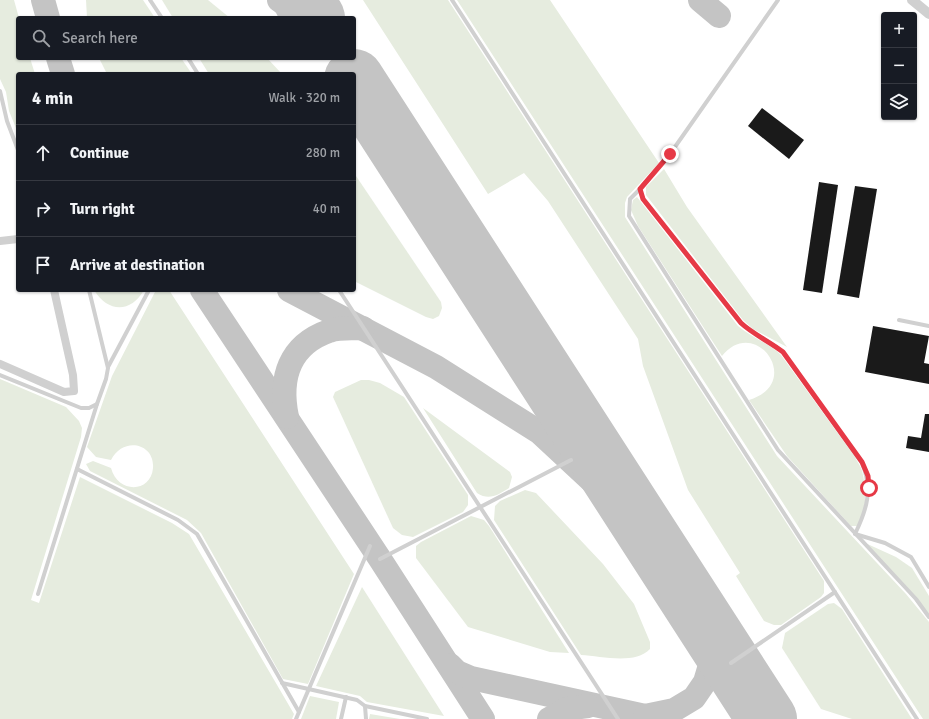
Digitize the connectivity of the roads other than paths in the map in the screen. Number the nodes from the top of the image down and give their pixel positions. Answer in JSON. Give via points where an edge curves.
{"nodes":[{"id":1,"x":150,"y":0,"type":"edge"},
{"id":2,"x":452,"y":0,"type":"edge"},
{"id":3,"x":778,"y":0,"type":"edge"},
{"id":4,"x":912,"y":0,"type":"edge"},
{"id":5,"x":929,"y":14,"type":"edge"},
{"id":6,"x":161,"y":16,"type":"edge"},
{"id":7,"x":189,"y":60,"type":"edge"},
{"id":8,"x":197,"y":72,"type":"edge"},
{"id":9,"x":0,"y":91,"type":"edge"},
{"id":10,"x":16,"y":146,"type":"edge"},
{"id":11,"x":640,"y":189,"type":"junction"},
{"id":12,"x":16,"y":239,"type":"edge"},
{"id":13,"x":0,"y":241,"type":"edge"},
{"id":14,"x":54,"y":292,"type":"edge"},
{"id":15,"x":89,"y":292,"type":"edge"},
{"id":16,"x":148,"y":292,"type":"edge"},
{"id":17,"x":340,"y":292,"type":"edge"},
{"id":18,"x":899,"y":320,"type":"dead end"},
{"id":19,"x":929,"y":326,"type":"edge"},
{"id":20,"x":0,"y":364,"type":"edge"},
{"id":21,"x":108,"y":368,"type":"junction"},
{"id":22,"x":0,"y":375,"type":"edge"},
{"id":23,"x":97,"y":404,"type":"junction"},
{"id":24,"x":571,"y":460,"type":"dead end"},
{"id":25,"x":77,"y":469,"type":"junction"},
{"id":26,"x":480,"y":507,"type":"junction"},
{"id":27,"x":856,"y":534,"type":"junction"},
{"id":28,"x":370,"y":546,"type":"dead end"},
{"id":29,"x":380,"y":559,"type":"dead end"},
{"id":30,"x":929,"y":587,"type":"edge"},
{"id":31,"x":835,"y":592,"type":"junction"},
{"id":32,"x":38,"y":594,"type":"dead end"},
{"id":33,"x":929,"y":616,"type":"edge"},
{"id":34,"x":731,"y":663,"type":"dead end"},
{"id":35,"x":282,"y":683,"type":"junction"},
{"id":36,"x":309,"y":689,"type":"junction"},
{"id":37,"x":346,"y":697,"type":"junction"},
{"id":38,"x":365,"y":706,"type":"junction"},
{"id":39,"x":299,"y":712,"type":"junction"},
{"id":40,"x":296,"y":719,"type":"edge"},
{"id":41,"x":341,"y":719,"type":"edge"},
{"id":42,"x":366,"y":719,"type":"edge"},
{"id":43,"x":427,"y":719,"type":"edge"},
{"id":44,"x":618,"y":719,"type":"edge"},
{"id":45,"x":917,"y":719,"type":"edge"}],
"edges":[{"from":1,"to":6,"type":"lane"},
{"from":2,"to":31,"type":"lane"},
{"from":3,"to":11,"type":"lane","via":[[670,154]]},
{"from":4,"to":5,"type":"street"},
{"from":7,"to":8,"type":"lane"},
{"from":9,"to":10,"type":"lane"},
{"from":11,"to":27,"type":"lane","via":[[630,199],[629,216],[778,450]]},
{"from":11,"to":27,"type":"lane","via":[[643,199],[741,323],[783,352],[862,462],[868,476],[869,488],[863,518]]},
{"from":12,"to":13,"type":"street"},
{"from":14,"to":20,"type":"street","via":[[73,375],[74,391],[64,392]]},
{"from":15,"to":21,"type":"lane"},
{"from":16,"to":21,"type":"lane"},
{"from":17,"to":26,"type":"lane"},
{"from":18,"to":19,"type":"lane"},
{"from":21,"to":23,"type":"lane"},
{"from":22,"to":23,"type":"lane","via":[[81,408]]},
{"from":23,"to":25,"type":"lane"},
{"from":24,"to":26,"type":"lane"},
{"from":25,"to":32,"type":"lane"},
{"from":25,"to":35,"type":"lane","via":[[178,520],[197,534]]},
{"from":26,"to":29,"type":"lane"},
{"from":26,"to":44,"type":"lane"},
{"from":27,"to":30,"type":"lane","via":[[885,543],[911,557]]},
{"from":27,"to":33,"type":"lane"},
{"from":28,"to":36,"type":"lane"},
{"from":31,"to":34,"type":"lane"},
{"from":31,"to":45,"type":"lane"},
{"from":35,"to":36,"type":"lane"},
{"from":35,"to":39,"type":"lane"},
{"from":36,"to":37,"type":"lane"},
{"from":36,"to":39,"type":"lane"},
{"from":37,"to":38,"type":"lane"},
{"from":37,"to":41,"type":"lane"},
{"from":38,"to":42,"type":"lane"},
{"from":38,"to":43,"type":"lane"},
{"from":39,"to":40,"type":"lane"}]}
